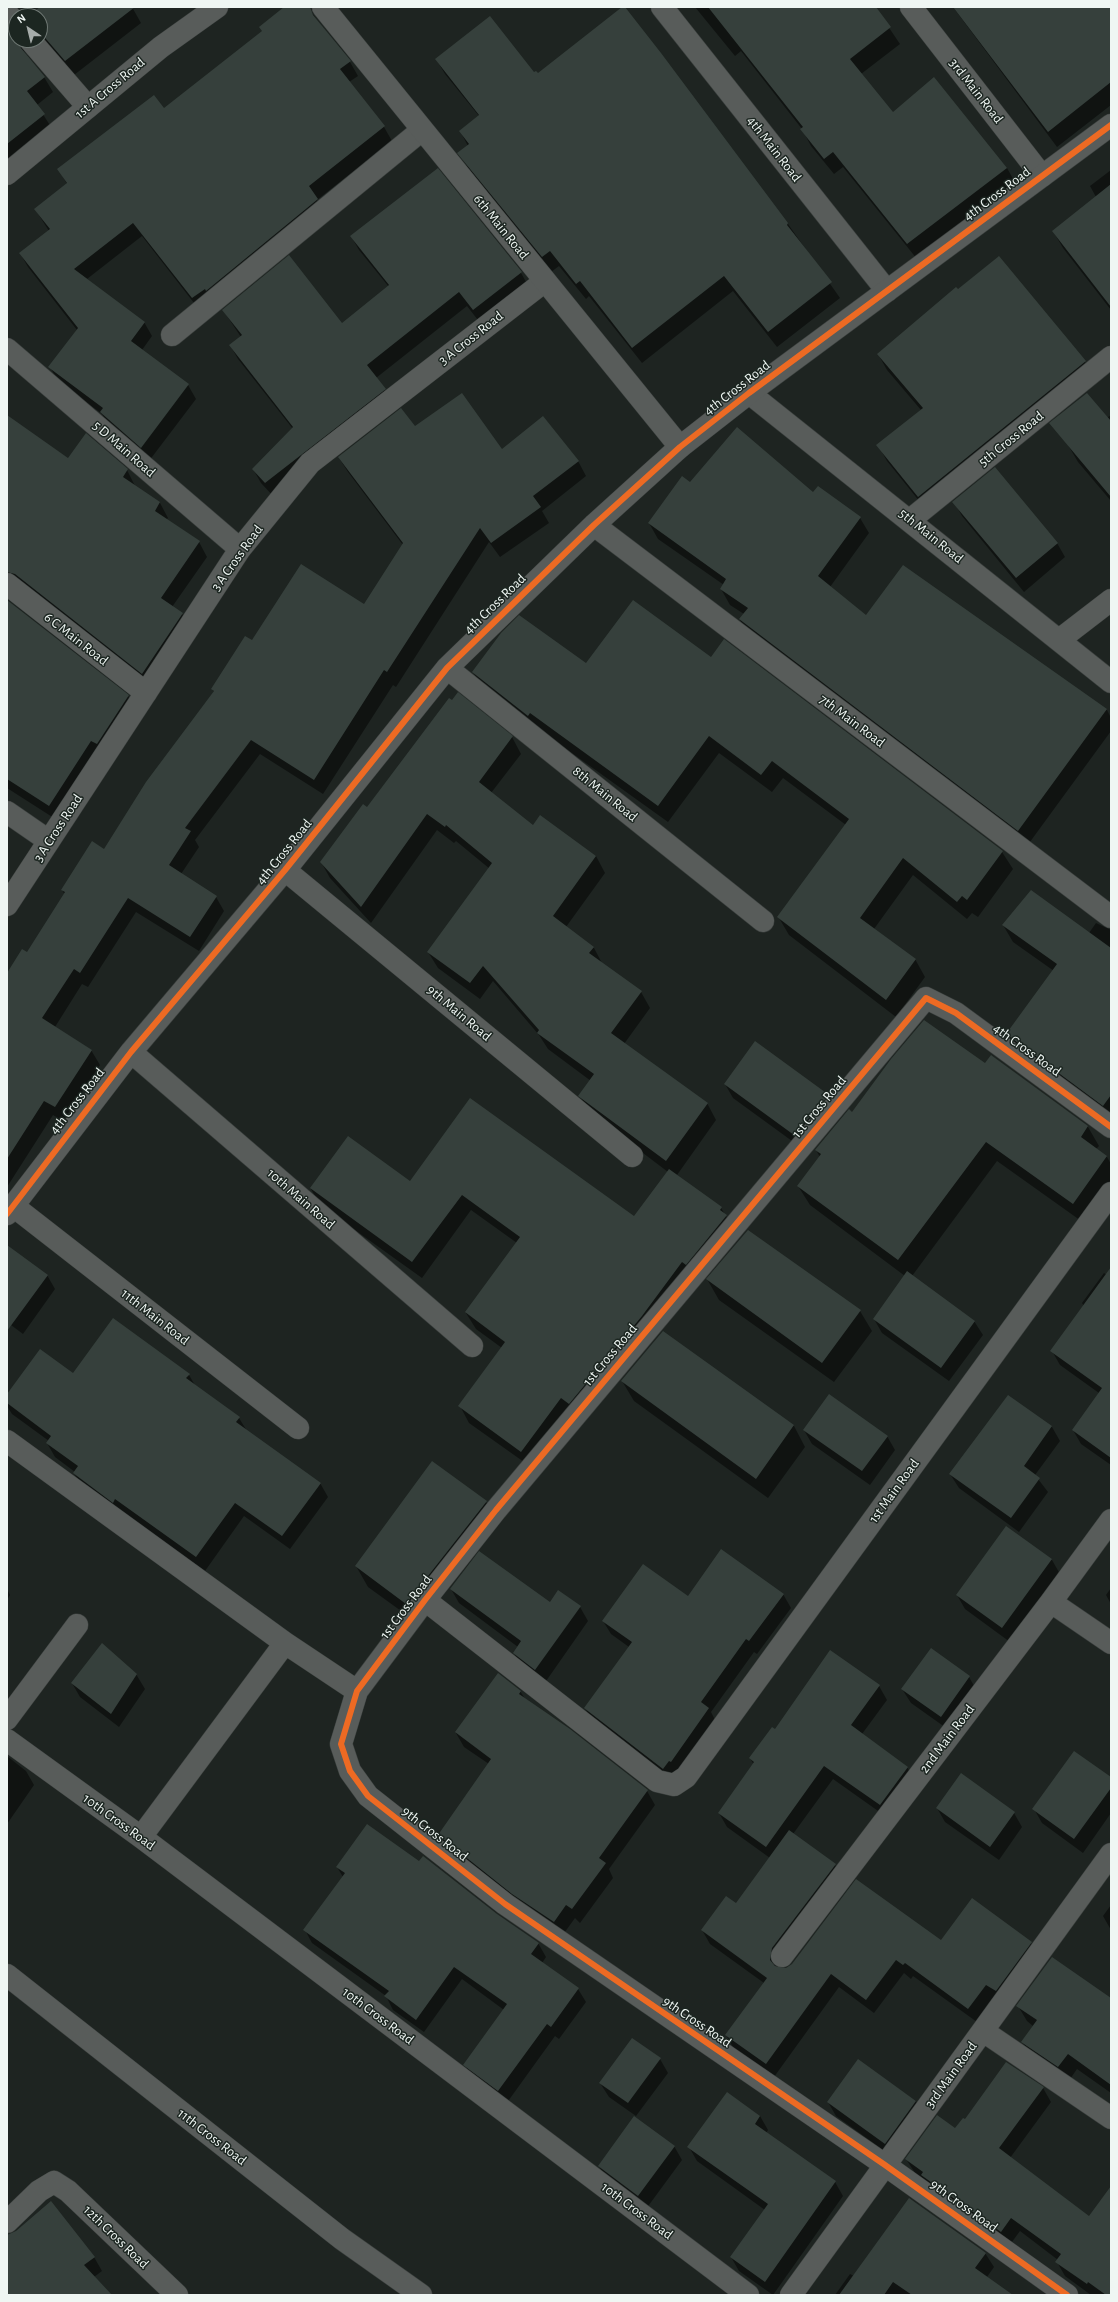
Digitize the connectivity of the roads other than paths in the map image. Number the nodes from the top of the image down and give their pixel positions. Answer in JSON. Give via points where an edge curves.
{"nodes":[{"id":1,"x":217,"y":7,"type":"edge"},
{"id":2,"x":323,"y":7,"type":"edge"},
{"id":3,"x":662,"y":7,"type":"edge"},
{"id":4,"x":910,"y":7,"type":"edge"},
{"id":5,"x":37,"y":48,"type":"edge"},
{"id":6,"x":88,"y":107,"type":"junction"},
{"id":7,"x":1111,"y":125,"type":"edge"},
{"id":8,"x":422,"y":130,"type":"junction"},
{"id":9,"x":7,"y":174,"type":"edge"},
{"id":10,"x":1042,"y":176,"type":"junction"},
{"id":11,"x":544,"y":282,"type":"junction"},
{"id":12,"x":887,"y":291,"type":"junction"},
{"id":13,"x":172,"y":335,"type":"dead end"},
{"id":14,"x":7,"y":349,"type":"edge"},
{"id":15,"x":1111,"y":357,"type":"edge"},
{"id":16,"x":749,"y":392,"type":"junction"},
{"id":17,"x":680,"y":448,"type":"junction"},
{"id":18,"x":910,"y":520,"type":"junction"},
{"id":19,"x":594,"y":525,"type":"junction"},
{"id":20,"x":240,"y":549,"type":"junction"},
{"id":21,"x":7,"y":584,"type":"edge"},
{"id":22,"x":1111,"y":600,"type":"edge"},
{"id":23,"x":1059,"y":640,"type":"junction"},
{"id":24,"x":447,"y":668,"type":"junction"},
{"id":25,"x":1111,"y":682,"type":"edge"},
{"id":26,"x":146,"y":693,"type":"junction"},
{"id":27,"x":7,"y":812,"type":"edge"},
{"id":28,"x":49,"y":841,"type":"junction"},
{"id":29,"x":285,"y":870,"type":"junction"},
{"id":30,"x":7,"y":905,"type":"edge"},
{"id":31,"x":1111,"y":917,"type":"edge"},
{"id":32,"x":763,"y":921,"type":"dead end"},
{"id":33,"x":926,"y":998,"type":"joint"},
{"id":34,"x":131,"y":1052,"type":"junction"},
{"id":35,"x":1111,"y":1127,"type":"edge"},
{"id":36,"x":632,"y":1156,"type":"dead end"},
{"id":37,"x":1111,"y":1193,"type":"edge"},
{"id":38,"x":10,"y":1210,"type":"edge"},
{"id":39,"x":472,"y":1346,"type":"dead end"},
{"id":40,"x":298,"y":1428,"type":"dead end"},
{"id":41,"x":7,"y":1441,"type":"edge"},
{"id":42,"x":1111,"y":1520,"type":"edge"},
{"id":43,"x":425,"y":1600,"type":"junction"},
{"id":44,"x":1052,"y":1602,"type":"junction"},
{"id":45,"x":77,"y":1625,"type":"dead end"},
{"id":46,"x":285,"y":1643,"type":"junction"},
{"id":47,"x":1111,"y":1643,"type":"edge"},
{"id":48,"x":357,"y":1691,"type":"junction"},
{"id":49,"x":7,"y":1719,"type":"edge"},
{"id":50,"x":7,"y":1740,"type":"edge"},
{"id":51,"x":341,"y":1744,"type":"joint"},
{"id":52,"x":141,"y":1838,"type":"junction"},
{"id":53,"x":1111,"y":1854,"type":"edge"},
{"id":54,"x":782,"y":1956,"type":"dead end"},
{"id":55,"x":7,"y":1975,"type":"edge"},
{"id":56,"x":983,"y":2030,"type":"junction"},
{"id":57,"x":1111,"y":2118,"type":"edge"},
{"id":58,"x":885,"y":2165,"type":"junction"},
{"id":59,"x":7,"y":2222,"type":"edge"},
{"id":60,"x":177,"y":2295,"type":"edge"},
{"id":61,"x":421,"y":2295,"type":"edge"},
{"id":62,"x":748,"y":2295,"type":"edge"},
{"id":63,"x":791,"y":2295,"type":"edge"},
{"id":64,"x":1067,"y":2295,"type":"edge"}],
"edges":[{"from":1,"to":6,"type":"street","name":"1st A Cross Road","via":[[161,47]]},
{"from":2,"to":8,"type":"street","name":"6th Main Road"},
{"from":3,"to":12,"type":"street","name":"4th Main Road"},
{"from":4,"to":10,"type":"street","name":"3rd Main Road"},
{"from":5,"to":6,"type":"street"},
{"from":6,"to":9,"type":"street","name":"1st A Cross Road"},
{"from":7,"to":10,"type":"street","name":"4th Cross Road"},
{"from":8,"to":11,"type":"street","name":"6th Main Road"},
{"from":8,"to":13,"type":"street"},
{"from":10,"to":12,"type":"street","name":"4th Cross Road"},
{"from":11,"to":17,"type":"street","name":"6th Main Road"},
{"from":11,"to":20,"type":"street","name":"3 A Cross Road","via":[[310,463]]},
{"from":12,"to":16,"type":"street","name":"4th Cross Road"},
{"from":14,"to":20,"type":"street","name":"5 D Main Road"},
{"from":15,"to":18,"type":"street","name":"5th Cross Road"},
{"from":16,"to":17,"type":"street","name":"4th Cross Road"},
{"from":16,"to":18,"type":"street","name":"5th Main Road"},
{"from":17,"to":19,"type":"street","name":"4th Cross Road"},
{"from":18,"to":23,"type":"street","name":"5th Main Road"},
{"from":19,"to":24,"type":"street","name":"4th Cross Road"},
{"from":19,"to":31,"type":"street","name":"7th Main Road"},
{"from":20,"to":26,"type":"street","name":"3 A Cross Road"},
{"from":21,"to":26,"type":"street","name":"6 C Main Road"},
{"from":22,"to":23,"type":"street"},
{"from":23,"to":25,"type":"street","name":"5th Main Road"},
{"from":24,"to":29,"type":"street","name":"4th Cross Road"},
{"from":24,"to":32,"type":"street","name":"8th Main Road"},
{"from":26,"to":28,"type":"street","name":"3 A Cross Road"},
{"from":27,"to":28,"type":"street"},
{"from":28,"to":30,"type":"street","name":"3 A Cross Road"},
{"from":29,"to":34,"type":"street","name":"4th Cross Road"},
{"from":29,"to":36,"type":"street","name":"9th Main Road"},
{"from":33,"to":35,"type":"street","name":"4th Cross Road","via":[[956,1013]]},
{"from":33,"to":43,"type":"street","name":"1st Cross Road","via":[[496,1510]]},
{"from":34,"to":38,"type":"street","name":"4th Cross Road"},
{"from":34,"to":39,"type":"street","name":"10th Main Road"},
{"from":37,"to":43,"type":"street","name":"1st Main Road","via":[[686,1777],[674,1785],[657,1781]]},
{"from":38,"to":40,"type":"street","name":"11th Main Road"},
{"from":41,"to":46,"type":"street"},
{"from":42,"to":44,"type":"street","name":"2nd Main Road"},
{"from":43,"to":48,"type":"street","name":"1st Cross Road"},
{"from":44,"to":47,"type":"street"},
{"from":44,"to":54,"type":"street","name":"2nd Main Road"},
{"from":45,"to":49,"type":"street"},
{"from":46,"to":48,"type":"street"},
{"from":46,"to":52,"type":"street"},
{"from":48,"to":51,"type":"street","name":"1st Cross Road"},
{"from":50,"to":52,"type":"street","name":"10th Cross Road"},
{"from":51,"to":58,"type":"street","name":"9th Cross Road","via":[[350,1771],[368,1796],[504,1904]]},
{"from":52,"to":62,"type":"street","name":"10th Cross Road"},
{"from":53,"to":56,"type":"street","name":"3rd Main Road"},
{"from":55,"to":61,"type":"street","name":"11th Cross Road","via":[[342,2239]]},
{"from":56,"to":57,"type":"street"},
{"from":56,"to":58,"type":"street","name":"3rd Main Road"},
{"from":58,"to":63,"type":"street","name":"3rd Main Road"},
{"from":58,"to":64,"type":"street","name":"9th Cross Road"},
{"from":59,"to":60,"type":"street","name":"12th Cross Road","via":[[38,2191],[54,2182],[68,2191]]}]}
